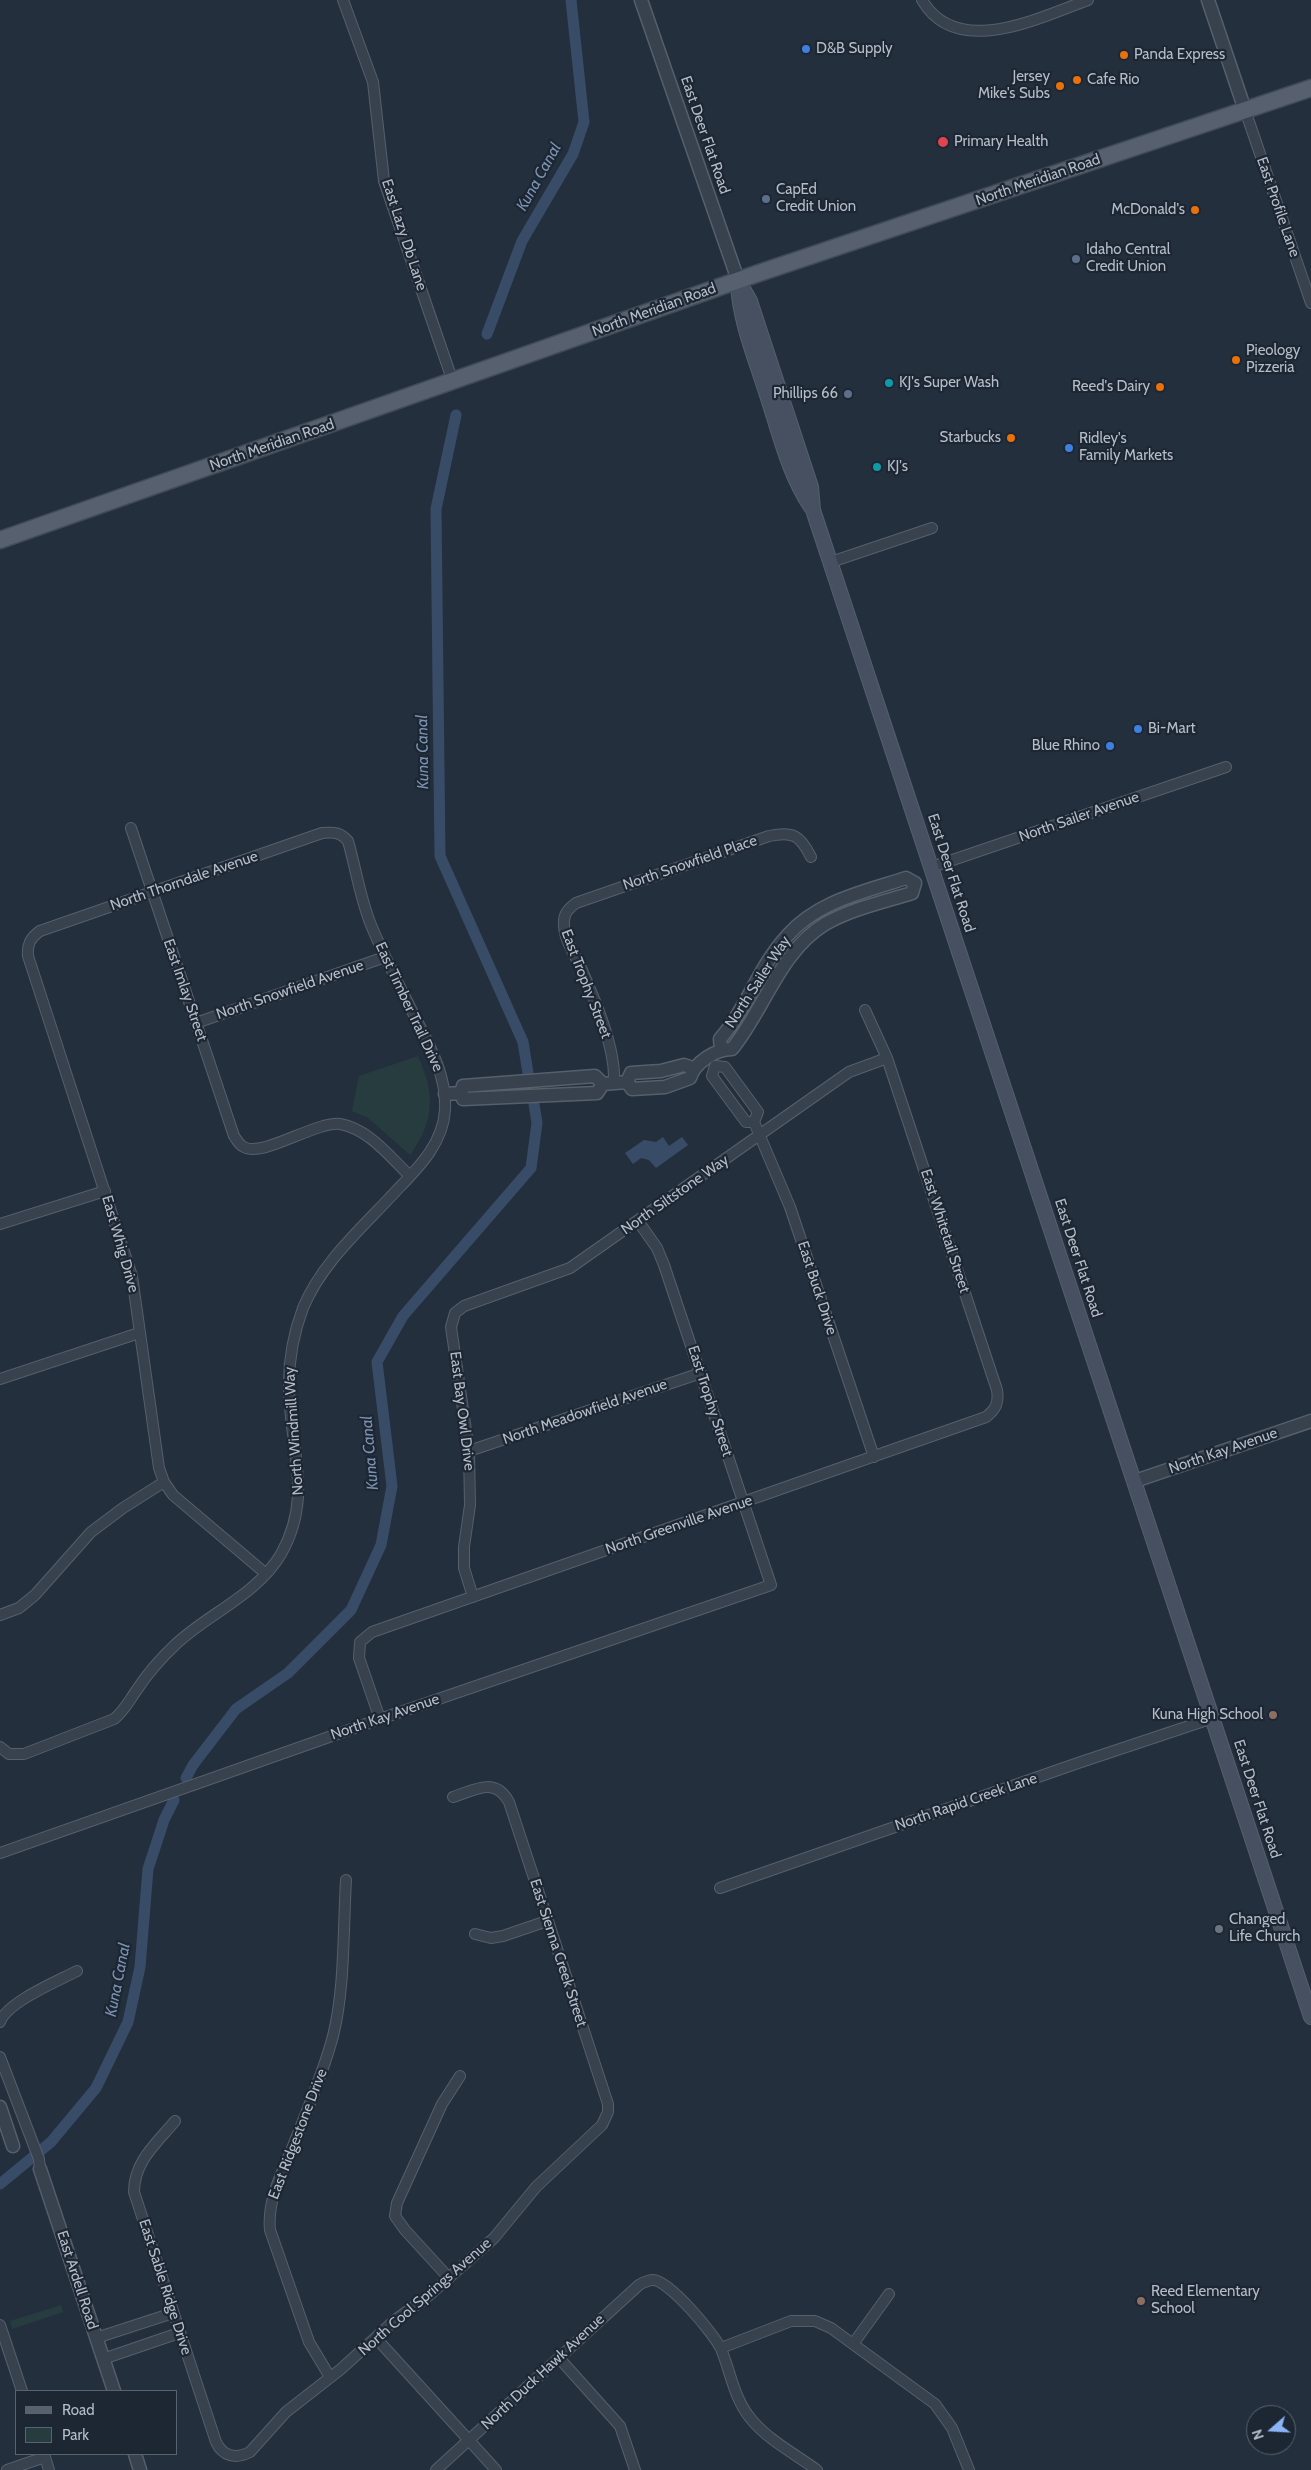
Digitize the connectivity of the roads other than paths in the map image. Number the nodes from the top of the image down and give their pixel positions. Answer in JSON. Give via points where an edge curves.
{"nodes":[{"id":1,"x":343,"y":0,"type":"edge"},
{"id":2,"x":641,"y":0,"type":"edge"},
{"id":3,"x":922,"y":0,"type":"edge"},
{"id":4,"x":1088,"y":0,"type":"edge"},
{"id":5,"x":1208,"y":0,"type":"edge"},
{"id":6,"x":1311,"y":88,"type":"edge"},
{"id":7,"x":1244,"y":110,"type":"junction"},
{"id":8,"x":738,"y":280,"type":"junction"},
{"id":9,"x":1311,"y":303,"type":"edge"},
{"id":10,"x":453,"y":382,"type":"junction"},
{"id":11,"x":932,"y":528,"type":"dead end"},
{"id":12,"x":0,"y":540,"type":"edge"},
{"id":13,"x":831,"y":562,"type":"junction"},
{"id":14,"x":1226,"y":767,"type":"dead end"},
{"id":15,"x":132,"y":828,"type":"dead end"},
{"id":16,"x":342,"y":834,"type":"joint"},
{"id":17,"x":811,"y":857,"type":"dead end"},
{"id":18,"x":933,"y":872,"type":"junction"},
{"id":19,"x":152,"y":892,"type":"junction"},
{"id":20,"x":564,"y":914,"type":"joint"},
{"id":21,"x":30,"y":940,"type":"joint"},
{"id":22,"x":385,"y":957,"type":"junction"},
{"id":23,"x":865,"y":1010,"type":"dead end"},
{"id":24,"x":196,"y":1023,"type":"junction"},
{"id":25,"x":886,"y":1058,"type":"junction"},
{"id":26,"x":712,"y":1061,"type":"junction"},
{"id":27,"x":615,"y":1083,"type":"junction"},
{"id":28,"x":445,"y":1094,"type":"junction"},
{"id":29,"x":754,"y":1122,"type":"junction"},
{"id":30,"x":760,"y":1134,"type":"junction"},
{"id":31,"x":410,"y":1176,"type":"junction"},
{"id":32,"x":105,"y":1191,"type":"junction"},
{"id":33,"x":638,"y":1221,"type":"junction"},
{"id":34,"x":0,"y":1224,"type":"edge"},
{"id":35,"x":454,"y":1313,"type":"joint"},
{"id":36,"x":139,"y":1333,"type":"junction"},
{"id":37,"x":701,"y":1373,"type":"junction"},
{"id":38,"x":0,"y":1379,"type":"edge"},
{"id":39,"x":997,"y":1406,"type":"joint"},
{"id":40,"x":1311,"y":1421,"type":"edge"},
{"id":41,"x":469,"y":1451,"type":"junction"},
{"id":42,"x":874,"y":1457,"type":"junction"},
{"id":43,"x":1134,"y":1481,"type":"junction"},
{"id":44,"x":164,"y":1482,"type":"junction"},
{"id":45,"x":743,"y":1503,"type":"junction"},
{"id":46,"x":265,"y":1573,"type":"junction"},
{"id":47,"x":771,"y":1585,"type":"joint"},
{"id":48,"x":473,"y":1597,"type":"junction"},
{"id":49,"x":0,"y":1616,"type":"edge"},
{"id":50,"x":1213,"y":1718,"type":"junction"},
{"id":51,"x":380,"y":1719,"type":"junction"},
{"id":52,"x":0,"y":1747,"type":"edge"},
{"id":53,"x":452,"y":1797,"type":"dead end"},
{"id":54,"x":0,"y":1852,"type":"edge"},
{"id":55,"x":346,"y":1880,"type":"dead end"},
{"id":56,"x":720,"y":1888,"type":"dead end"},
{"id":57,"x":547,"y":1921,"type":"junction"},
{"id":58,"x":475,"y":1934,"type":"dead end"},
{"id":59,"x":77,"y":1971,"type":"dead end"},
{"id":60,"x":1311,"y":2017,"type":"edge"},
{"id":61,"x":0,"y":2022,"type":"edge"},
{"id":62,"x":0,"y":2057,"type":"edge"},
{"id":63,"x":460,"y":2076,"type":"dead end"},
{"id":64,"x":0,"y":2106,"type":"edge"},
{"id":65,"x":606,"y":2119,"type":"joint"},
{"id":66,"x":175,"y":2121,"type":"dead end"},
{"id":67,"x":13,"y":2146,"type":"dead end"},
{"id":68,"x":40,"y":2164,"type":"joint"},
{"id":69,"x":449,"y":2278,"type":"junction"},
{"id":70,"x":889,"y":2294,"type":"dead end"},
{"id":71,"x":173,"y":2313,"type":"junction"},
{"id":72,"x":1,"y":2330,"type":"edge"},
{"id":73,"x":179,"y":2333,"type":"junction"},
{"id":74,"x":96,"y":2338,"type":"junction"},
{"id":75,"x":376,"y":2338,"type":"junction"},
{"id":76,"x":854,"y":2344,"type":"junction"},
{"id":77,"x":721,"y":2348,"type":"junction"},
{"id":78,"x":559,"y":2358,"type":"junction"},
{"id":79,"x":103,"y":2359,"type":"junction"},
{"id":80,"x":330,"y":2377,"type":"junction"},
{"id":81,"x":22,"y":2390,"type":"edge"},
{"id":82,"x":114,"y":2390,"type":"edge"},
{"id":83,"x":469,"y":2440,"type":"junction"},
{"id":84,"x":44,"y":2455,"type":"edge"},
{"id":85,"x":134,"y":2455,"type":"edge"},
{"id":86,"x":231,"y":2456,"type":"joint"},
{"id":87,"x":7,"y":2470,"type":"edge"},
{"id":88,"x":49,"y":2470,"type":"edge"},
{"id":89,"x":140,"y":2470,"type":"edge"},
{"id":90,"x":436,"y":2470,"type":"edge"},
{"id":91,"x":496,"y":2470,"type":"edge"},
{"id":92,"x":635,"y":2470,"type":"edge"},
{"id":93,"x":817,"y":2470,"type":"edge"},
{"id":94,"x":969,"y":2470,"type":"edge"}],
"edges":[{"from":1,"to":10,"type":"street","name":"East Lazy Db Lane","via":[[373,82],[384,182]]},
{"from":2,"to":8,"type":"street","name":"East Deer Flat Road"},
{"from":3,"to":4,"type":"street","via":[[946,24],[974,32],[1003,30]]},
{"from":5,"to":7,"type":"street"},
{"from":6,"to":7,"type":"main road","name":"North Meridian Road"},
{"from":7,"to":8,"type":"main road","name":"North Meridian Road"},
{"from":7,"to":9,"type":"street","name":"East Profile Lane"},
{"from":8,"to":10,"type":"main road","name":"North Meridian Road"},
{"from":8,"to":13,"type":"main road","name":"East Deer Flat Road","via":[[750,302],[811,487],[813,510]]},
{"from":10,"to":12,"type":"main road","name":"North Meridian Road"},
{"from":11,"to":13,"type":"street"},
{"from":13,"to":18,"type":"main road","name":"East Deer Flat Road"},
{"from":14,"to":18,"type":"street","name":"North Sailer Avenue"},
{"from":15,"to":19,"type":"street","name":"East Imlay Street"},
{"from":16,"to":19,"type":"street","name":"North Thorndale Avenue","via":[[322,833]]},
{"from":16,"to":22,"type":"street","name":"East Timber Trail Drive","via":[[348,841],[361,894]]},
{"from":17,"to":20,"type":"street","name":"North Snowfield Place","via":[[804,842],[794,835],[769,836],[576,903]]},
{"from":18,"to":26,"type":"street","name":"North Sailer Way","via":[[915,883],[906,878],[844,898],[800,922],[776,951],[731,1027],[720,1039],[721,1049]]},
{"from":18,"to":43,"type":"main road","name":"East Deer Flat Road"},
{"from":19,"to":21,"type":"street","name":"North Thorndale Avenue","via":[[40,931]]},
{"from":19,"to":24,"type":"street","name":"East Imlay Street"},
{"from":20,"to":27,"type":"street","name":"East Trophy Street","via":[[565,932],[588,983],[611,1050]]},
{"from":21,"to":32,"type":"street","name":"East Whig Drive","via":[[28,956]]},
{"from":22,"to":24,"type":"street","name":"North Snowfield Avenue"},
{"from":22,"to":28,"type":"street","name":"East Timber Trail Drive","via":[[437,1062]]},
{"from":23,"to":25,"type":"street","name":"East Whitetail Street"},
{"from":24,"to":31,"type":"street","name":"East Imlay Street","via":[[234,1136],[245,1148],[260,1148],[338,1124],[368,1136]]},
{"from":25,"to":30,"type":"street","name":"North Siltstone Way","via":[[849,1072]]},
{"from":25,"to":39,"type":"street","name":"East Whitetail Street","via":[[997,1390]]},
{"from":26,"to":27,"type":"street","name":"North Sailer Way","via":[[693,1068],[684,1065],[631,1073]]},
{"from":26,"to":29,"type":"street","name":"East Buck Drive","via":[[712,1076],[746,1122]]},
{"from":26,"to":29,"type":"street","name":"East Buck Drive","via":[[725,1067],[758,1112]]},
{"from":27,"to":28,"type":"street","via":[[595,1076],[463,1086],[461,1093]]},
{"from":28,"to":31,"type":"street","name":"East Timber Trail Drive","via":[[441,1133]]},
{"from":29,"to":30,"type":"street","name":"East Buck Drive"},
{"from":30,"to":33,"type":"street","name":"North Siltstone Way"},
{"from":30,"to":42,"type":"street","name":"East Buck Drive","via":[[790,1207]]},
{"from":31,"to":46,"type":"street","name":"North Windmill Way","via":[[325,1270],[304,1305],[294,1332],[288,1385],[300,1494],[290,1536],[280,1556]]},
{"from":32,"to":34,"type":"street"},
{"from":32,"to":36,"type":"street","name":"East Whig Drive","via":[[132,1276]]},
{"from":33,"to":35,"type":"street","name":"North Siltstone Way","via":[[570,1268],[464,1306]]},
{"from":33,"to":37,"type":"street","name":"East Trophy Street","via":[[661,1256]]},
{"from":35,"to":41,"type":"street","name":"East Bay Owl Drive","via":[[451,1327]]},
{"from":36,"to":38,"type":"street"},
{"from":36,"to":44,"type":"street","name":"East Whig Drive","via":[[159,1468]]},
{"from":37,"to":41,"type":"street","name":"North Meadowfield Avenue"},
{"from":37,"to":45,"type":"street","name":"East Trophy Street"},
{"from":39,"to":42,"type":"street","name":"North Greenville Avenue","via":[[986,1417]]},
{"from":40,"to":43,"type":"street","name":"North Kay Avenue"},
{"from":41,"to":48,"type":"street","name":"East Bay Owl Drive","via":[[470,1505],[464,1568]]},
{"from":42,"to":45,"type":"street","name":"North Greenville Avenue"},
{"from":43,"to":50,"type":"main road","name":"East Deer Flat Road"},
{"from":44,"to":46,"type":"street","name":"East Whig Drive","via":[[173,1495]]},
{"from":44,"to":49,"type":"street","via":[[91,1532],[35,1595],[19,1608]]},
{"from":45,"to":47,"type":"street","name":"East Trophy Street"},
{"from":45,"to":48,"type":"street","name":"North Greenville Avenue"},
{"from":46,"to":52,"type":"street","name":"North Windmill Way","via":[[249,1590],[174,1646],[114,1719],[24,1754],[9,1754]]},
{"from":47,"to":51,"type":"street","name":"North Kay Avenue"},
{"from":48,"to":51,"type":"street","name":"North Greenville Avenue","via":[[372,1632],[360,1642],[359,1658]]},
{"from":50,"to":56,"type":"street","name":"North Rapid Creek Lane"},
{"from":50,"to":60,"type":"main road","name":"East Deer Flat Road"},
{"from":51,"to":54,"type":"street","name":"North Kay Avenue"},
{"from":53,"to":57,"type":"street","name":"East Sienna Creek Street","via":[[491,1786],[499,1789],[509,1802]]},
{"from":55,"to":80,"type":"street","name":"East Ridgestone Drive","via":[[334,2033],[326,2064],[269,2215],[270,2230],[309,2342]]},
{"from":57,"to":58,"type":"street","via":[[491,1938]]},
{"from":57,"to":65,"type":"street","name":"East Sienna Creek Street","via":[[608,2104]]},
{"from":59,"to":61,"type":"street","via":[[24,1999],[2,2015]]},
{"from":62,"to":68,"type":"street"},
{"from":63,"to":69,"type":"street","via":[[438,2113],[397,2202],[395,2216]]},
{"from":64,"to":67,"type":"street"},
{"from":65,"to":69,"type":"street","name":"North Cool Springs Avenue","via":[[536,2187],[494,2238]]},
{"from":66,"to":71,"type":"street","name":"East Sable Ridge Drive","via":[[141,2161],[134,2181],[136,2201]]},
{"from":68,"to":74,"type":"street","name":"East Ardell Road"},
{"from":69,"to":75,"type":"street","name":"North Cool Springs Avenue"},
{"from":70,"to":76,"type":"street"},
{"from":71,"to":73,"type":"street","name":"East Sable Ridge Drive"},
{"from":71,"to":74,"type":"street"},
{"from":72,"to":81,"type":"street"},
{"from":73,"to":79,"type":"street"},
{"from":73,"to":86,"type":"street","name":"East Sable Ridge Drive","via":[[216,2442],[224,2453]]},
{"from":74,"to":79,"type":"street","name":"East Ardell Road"},
{"from":75,"to":80,"type":"street","name":"North Cool Springs Avenue"},
{"from":75,"to":83,"type":"street"},
{"from":76,"to":77,"type":"street","via":[[831,2328],[803,2319]]},
{"from":76,"to":94,"type":"street","via":[[935,2404],[952,2428]]},
{"from":77,"to":78,"type":"street","name":"North Duck Hawk Avenue","via":[[711,2332],[664,2284],[653,2280],[638,2285]]},
{"from":77,"to":93,"type":"street","via":[[734,2389],[751,2419]]},
{"from":78,"to":83,"type":"street","name":"North Duck Hawk Avenue"},
{"from":78,"to":92,"type":"street","via":[[620,2426]]},
{"from":79,"to":82,"type":"street","name":"East Ardell Road"},
{"from":80,"to":86,"type":"street","name":"North Cool Springs Avenue","via":[[286,2412],[250,2452]]},
{"from":83,"to":90,"type":"street","name":"North Duck Hawk Avenue"},
{"from":83,"to":91,"type":"street"},
{"from":84,"to":87,"type":"street"},
{"from":84,"to":88,"type":"street"},
{"from":85,"to":89,"type":"street"}]}
